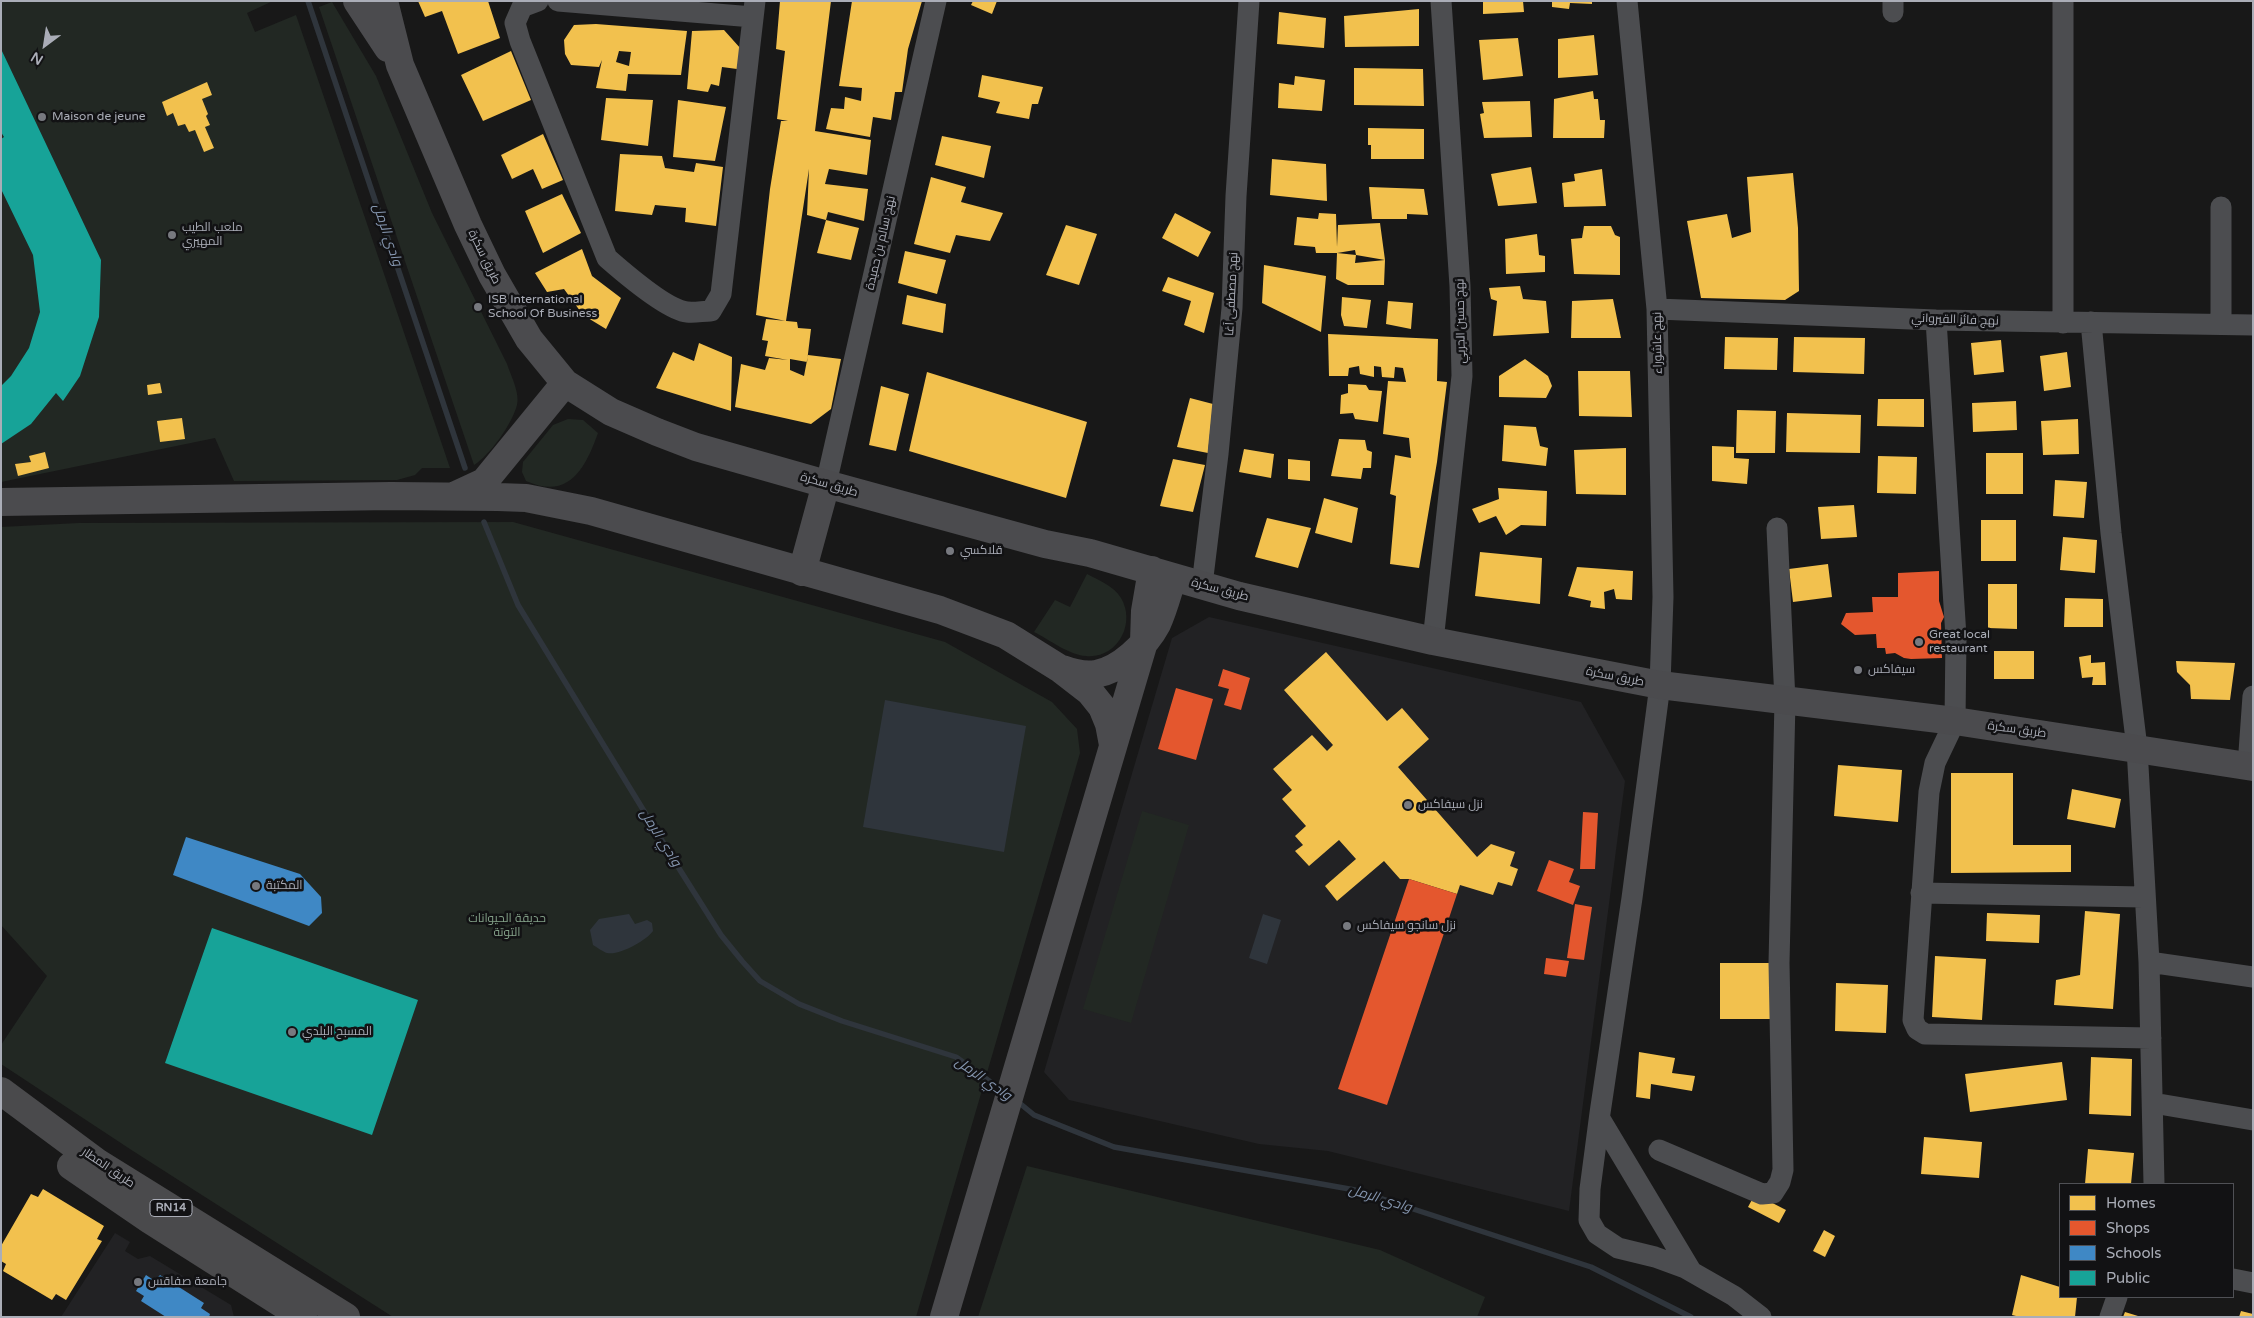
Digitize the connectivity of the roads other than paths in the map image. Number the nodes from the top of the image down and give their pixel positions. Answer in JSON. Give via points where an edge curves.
{"nodes":[{"id":1,"x":357,"y":1,"type":"edge"},
{"id":2,"x":384,"y":1,"type":"edge"},
{"id":3,"x":538,"y":1,"type":"edge"},
{"id":4,"x":558,"y":1,"type":"edge"},
{"id":5,"x":936,"y":1,"type":"edge"},
{"id":6,"x":1249,"y":1,"type":"edge"},
{"id":7,"x":1441,"y":1,"type":"edge"},
{"id":8,"x":1627,"y":1,"type":"edge"},
{"id":9,"x":2063,"y":1,"type":"edge"},
{"id":10,"x":754,"y":9,"type":"edge"},
{"id":11,"x":400,"y":65,"type":"junction"},
{"id":12,"x":2221,"y":207,"type":"dead end"},
{"id":13,"x":1657,"y":309,"type":"junction"},
{"id":14,"x":1936,"y":320,"type":"junction"},
{"id":15,"x":2063,"y":322,"type":"junction"},
{"id":16,"x":2092,"y":322,"type":"junction"},
{"id":17,"x":2222,"y":324,"type":"junction"},
{"id":18,"x":2253,"y":325,"type":"edge"},
{"id":19,"x":565,"y":383,"type":"junction"},
{"id":20,"x":506,"y":456,"type":"junction"},
{"id":21,"x":826,"y":484,"type":"junction"},
{"id":22,"x":454,"y":496,"type":"junction"},
{"id":23,"x":526,"y":498,"type":"junction"},
{"id":24,"x":1,"y":502,"type":"edge"},
{"id":25,"x":1777,"y":528,"type":"dead end"},
{"id":26,"x":1090,"y":553,"type":"junction"},
{"id":27,"x":802,"y":572,"type":"junction"},
{"id":28,"x":1162,"y":573,"type":"junction"},
{"id":29,"x":1202,"y":585,"type":"junction"},
{"id":30,"x":1239,"y":596,"type":"junction"},
{"id":31,"x":1152,"y":614,"type":"junction"},
{"id":32,"x":1433,"y":640,"type":"junction"},
{"id":33,"x":1144,"y":642,"type":"junction"},
{"id":34,"x":1059,"y":668,"type":"junction"},
{"id":35,"x":1660,"y":685,"type":"junction"},
{"id":36,"x":2253,"y":696,"type":"edge"},
{"id":37,"x":1785,"y":701,"type":"junction"},
{"id":38,"x":1955,"y":721,"type":"junction"},
{"id":39,"x":1113,"y":745,"type":"junction"},
{"id":40,"x":2136,"y":748,"type":"junction"},
{"id":41,"x":2250,"y":767,"type":"edge"},
{"id":42,"x":1921,"y":893,"type":"junction"},
{"id":43,"x":2144,"y":897,"type":"junction"},
{"id":44,"x":2148,"y":962,"type":"junction"},
{"id":45,"x":2253,"y":976,"type":"edge"},
{"id":46,"x":2151,"y":1038,"type":"junction"},
{"id":47,"x":1,"y":1091,"type":"edge"},
{"id":48,"x":2153,"y":1103,"type":"junction"},
{"id":49,"x":1,"y":1115,"type":"edge"},
{"id":50,"x":1600,"y":1118,"type":"junction"},
{"id":51,"x":2253,"y":1120,"type":"edge"},
{"id":52,"x":1659,"y":1150,"type":"dead end"},
{"id":53,"x":2154,"y":1183,"type":"edge"},
{"id":54,"x":1690,"y":1271,"type":"junction"},
{"id":55,"x":2234,"y":1279,"type":"edge"},
{"id":56,"x":2253,"y":1283,"type":"edge"},
{"id":57,"x":2117,"y":1298,"type":"edge"},
{"id":58,"x":303,"y":1317,"type":"edge"},
{"id":59,"x":346,"y":1317,"type":"edge"},
{"id":60,"x":944,"y":1317,"type":"edge"},
{"id":61,"x":1761,"y":1317,"type":"edge"},
{"id":62,"x":2110,"y":1317,"type":"edge"}],
"edges":[{"from":1,"to":11,"type":"main road"},
{"from":2,"to":11,"type":"main road"},
{"from":3,"to":10,"type":"street","via":[[522,7],[515,23],[608,258],[633,281],[686,312],[711,311],[721,294]]},
{"from":4,"to":10,"type":"street"},
{"from":5,"to":21,"type":"street","name":"نهج سالم بن حميدة"},
{"from":6,"to":29,"type":"street","name":"نهج مصطفى آغا","via":[[1232,308]]},
{"from":7,"to":32,"type":"street","name":"نهج حسين الجربي","via":[[1460,286],[1462,376]]},
{"from":8,"to":13,"type":"street","name":"نهج عاشوراء"},
{"from":9,"to":15,"type":"street"},
{"from":11,"to":19,"type":"main road","name":"طريق سكرة","via":[[492,275],[537,351]]},
{"from":12,"to":17,"type":"street"},
{"from":13,"to":14,"type":"street","name":"نهج فائز القيرواني"},
{"from":13,"to":35,"type":"street","name":"نهج عاشوراء","via":[[1663,597]]},
{"from":14,"to":15,"type":"street","name":"نهج فائز القيرواني"},
{"from":14,"to":38,"type":"street","via":[[1956,637]]},
{"from":15,"to":16,"type":"street","name":"نهج فائز القيرواني"},
{"from":16,"to":17,"type":"street","name":"نهج فائز القيرواني"},
{"from":16,"to":40,"type":"street","via":[[2111,533]]},
{"from":17,"to":18,"type":"street","name":"نهج فائز القيرواني"},
{"from":19,"to":20,"type":"main road"},
{"from":19,"to":21,"type":"main road","name":"طريق سكرة","via":[[611,412],[657,432]]},
{"from":20,"to":22,"type":"main road","via":[[484,482]]},
{"from":20,"to":23,"type":"main road","via":[[511,481]]},
{"from":21,"to":26,"type":"main road","name":"طريق سكرة","via":[[1045,544]]},
{"from":21,"to":27,"type":"main road"},
{"from":22,"to":23,"type":"main road"},
{"from":22,"to":24,"type":"main road"},
{"from":23,"to":27,"type":"main road","via":[[591,511]]},
{"from":25,"to":37,"type":"street"},
{"from":26,"to":28,"type":"main road","name":"طريق سكرة"},
{"from":26,"to":31,"type":"main road","via":[[1125,571],[1138,586],[1144,604]]},
{"from":27,"to":34,"type":"main road","via":[[940,610],[1006,635]]},
{"from":28,"to":29,"type":"main road","name":"طريق سكرة"},
{"from":28,"to":31,"type":"main road"},
{"from":29,"to":30,"type":"main road","name":"طريق سكرة"},
{"from":30,"to":31,"type":"main road","via":[[1192,595]]},
{"from":30,"to":32,"type":"main road","name":"طريق سكرة"},
{"from":31,"to":33,"type":"main road"},
{"from":32,"to":35,"type":"main road","name":"طريق سكرة"},
{"from":33,"to":34,"type":"main road","via":[[1114,668],[1096,674],[1077,674]]},
{"from":33,"to":39,"type":"main road"},
{"from":34,"to":39,"type":"main road","via":[[1090,692],[1102,707]]},
{"from":35,"to":37,"type":"main road","name":"طريق سكرة"},
{"from":35,"to":50,"type":"street","name":"نهج عاشوراء"},
{"from":36,"to":41,"type":"street"},
{"from":37,"to":38,"type":"main road","name":"طريق سكرة"},
{"from":37,"to":52,"type":"street","via":[[1779,963],[1783,1170],[1780,1182],[1773,1193],[1762,1194]]},
{"from":38,"to":40,"type":"main road","name":"طريق سكرة"},
{"from":38,"to":42,"type":"street","via":[[1935,763],[1929,792]]},
{"from":39,"to":60,"type":"main road"},
{"from":40,"to":41,"type":"main road","name":"طريق سكرة"},
{"from":40,"to":43,"type":"street"},
{"from":42,"to":43,"type":"street"},
{"from":42,"to":46,"type":"street","via":[[1913,1020],[1916,1029],[1925,1034]]},
{"from":43,"to":44,"type":"street"},
{"from":44,"to":45,"type":"street"},
{"from":44,"to":46,"type":"street"},
{"from":46,"to":48,"type":"street"},
{"from":47,"to":59,"type":"main road","name":"طريق المطار","number":"RN14","via":[[98,1163]]},
{"from":48,"to":51,"type":"street"},
{"from":48,"to":53,"type":"street"},
{"from":49,"to":58,"type":"main road","name":"طريق المطار","number":"RN14","via":[[142,1215]]},
{"from":50,"to":54,"type":"street"},
{"from":50,"to":54,"type":"street","name":"نهج عاشوراء","via":[[1589,1220],[1597,1234],[1618,1248],[1655,1257]]},
{"from":54,"to":61,"type":"street","name":"نهج عاشوراء","via":[[1734,1296]]},
{"from":55,"to":56,"type":"street"},
{"from":57,"to":62,"type":"street"}]}
